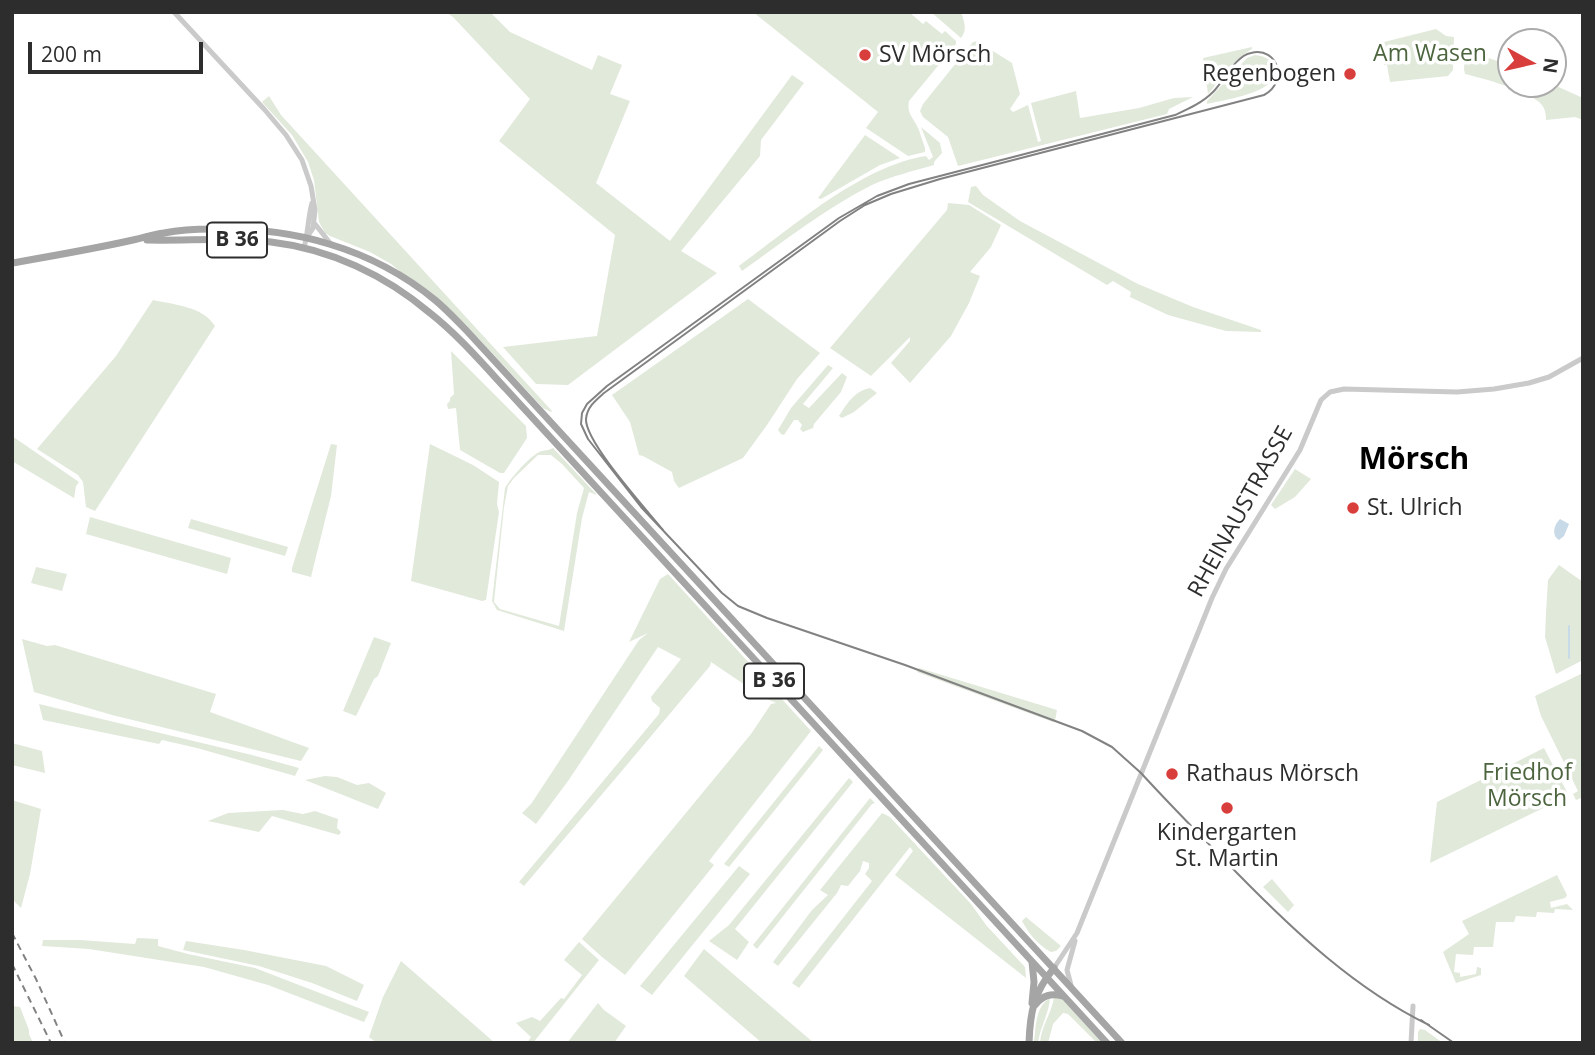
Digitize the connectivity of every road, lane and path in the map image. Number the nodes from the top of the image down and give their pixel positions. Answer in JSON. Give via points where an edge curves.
{"nodes":[{"id":1,"x":174,"y":12,"type":"edge"},
{"id":2,"x":313,"y":200,"type":"junction"},
{"id":3,"x":315,"y":222,"type":"junction"},
{"id":4,"x":307,"y":237,"type":"junction"},
{"id":5,"x":133,"y":240,"type":"junction"},
{"id":6,"x":330,"y":243,"type":"junction"},
{"id":7,"x":304,"y":248,"type":"junction"},
{"id":8,"x":12,"y":263,"type":"edge"},
{"id":9,"x":1583,"y":358,"type":"edge"},
{"id":10,"x":1077,"y":933,"type":"junction"},
{"id":11,"x":1032,"y":961,"type":"junction"},
{"id":12,"x":1054,"y":968,"type":"junction"},
{"id":13,"x":1046,"y":978,"type":"junction"},
{"id":14,"x":1072,"y":989,"type":"junction"},
{"id":15,"x":1063,"y":996,"type":"junction"},
{"id":16,"x":1413,"y":1006,"type":"dead end"},
{"id":17,"x":1031,"y":1015,"type":"junction"},
{"id":18,"x":1029,"y":1043,"type":"edge"},
{"id":19,"x":1107,"y":1043,"type":"edge"},
{"id":20,"x":1122,"y":1043,"type":"edge"},
{"id":21,"x":1411,"y":1043,"type":"edge"}],
"edges":[{"from":1,"to":2,"type":"street","via":[[286,135],[302,160]]},
{"from":2,"to":3,"type":"street"},
{"from":2,"to":4,"type":"street"},
{"from":3,"to":4,"type":"street"},
{"from":3,"to":6,"type":"street"},
{"from":4,"to":5,"type":"main road","number":"B 36","via":[[220,229],[164,232]]},
{"from":4,"to":6,"type":"main road","number":"B 36"},
{"from":4,"to":7,"type":"street"},
{"from":5,"to":7,"type":"main road","number":"B 36","via":[[252,241]]},
{"from":5,"to":8,"type":"main road","number":"B 36"},
{"from":6,"to":12,"type":"main road","number":"B 36","via":[[408,281],[466,330]]},
{"from":7,"to":11,"type":"main road","number":"B 36","via":[[352,264],[393,286],[461,342]]},
{"from":9,"to":10,"type":"street","name":"RHEINAUSTRASSE","via":[[1558,374],[1494,389],[1344,389],[1321,400],[1300,450],[1212,598]]},
{"from":10,"to":12,"type":"street","name":"RHEINAUSTRASSE"},
{"from":10,"to":14,"type":"street","via":[[1068,970]]},
{"from":11,"to":13,"type":"main road","number":"B 36"},
{"from":11,"to":17,"type":"main road"},
{"from":12,"to":13,"type":"main road"},
{"from":12,"to":14,"type":"main road","number":"B 36"},
{"from":13,"to":15,"type":"main road","number":"B 36"},
{"from":13,"to":17,"type":"main road"},
{"from":14,"to":20,"type":"main road","number":"B 36"},
{"from":15,"to":17,"type":"main road","via":[[1051,994],[1040,999]]},
{"from":15,"to":19,"type":"main road","number":"B 36"},
{"from":16,"to":21,"type":"street"},
{"from":17,"to":18,"type":"main road"}]}
